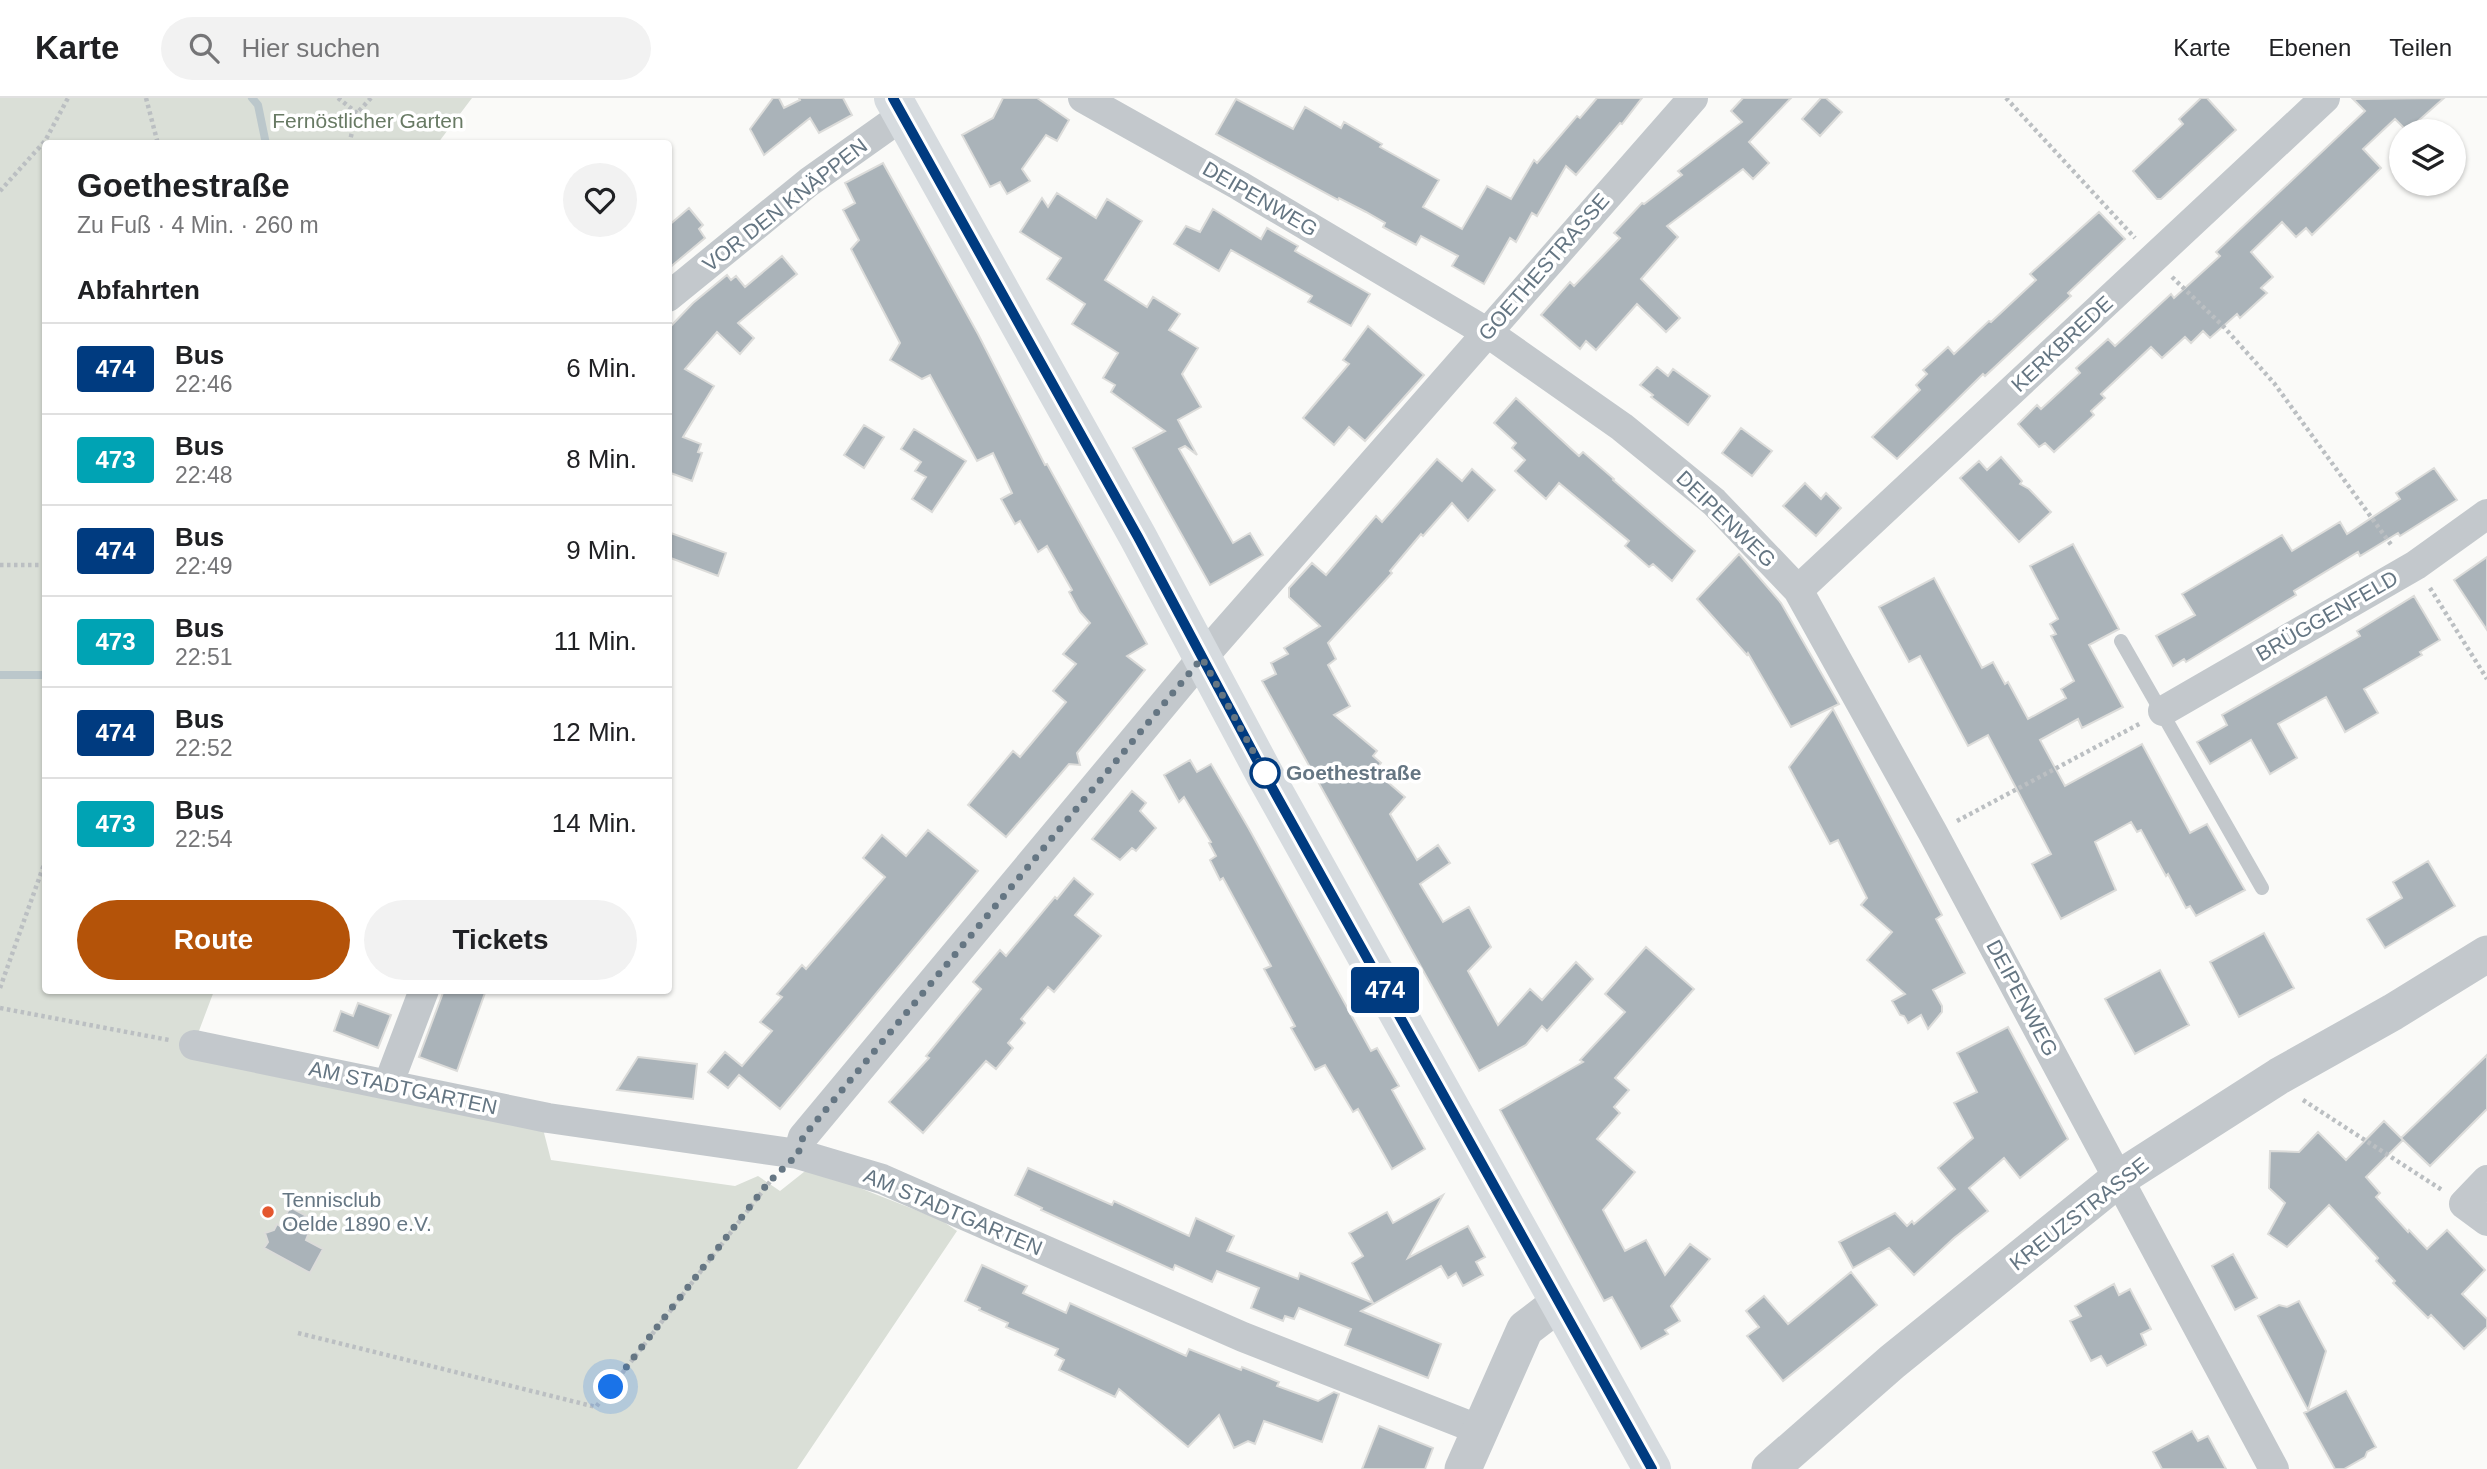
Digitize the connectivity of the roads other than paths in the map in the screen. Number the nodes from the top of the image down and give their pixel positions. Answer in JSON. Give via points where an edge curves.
{"nodes":[{"id":1,"x":1083,"y":98,"type":"edge"},
{"id":2,"x":1693,"y":98,"type":"edge"},
{"id":3,"x":2325,"y":98,"type":"edge"},
{"id":4,"x":898,"y":107,"type":"edge"},
{"id":5,"x":672,"y":294,"type":"edge"},
{"id":6,"x":1488,"y":332,"type":"junction"},
{"id":7,"x":2487,"y":514,"type":"edge"},
{"id":8,"x":1798,"y":590,"type":"junction"},
{"id":9,"x":2121,"y":641,"type":"dead end"},
{"id":10,"x":1202,"y":658,"type":"junction"},
{"id":11,"x":2163,"y":711,"type":"junction"},
{"id":12,"x":2263,"y":888,"type":"dead end"},
{"id":13,"x":2487,"y":954,"type":"edge"},
{"id":14,"x":422,"y":994,"type":"edge"},
{"id":15,"x":194,"y":1045,"type":"road end"},
{"id":16,"x":388,"y":1084,"type":"junction"},
{"id":17,"x":798,"y":1154,"type":"junction"},
{"id":18,"x":2118,"y":1179,"type":"junction"},
{"id":19,"x":2487,"y":1180,"type":"edge"},
{"id":20,"x":2475,"y":1212,"type":"edge"},
{"id":21,"x":1559,"y":1303,"type":"junction"},
{"id":22,"x":1480,"y":1430,"type":"junction"},
{"id":23,"x":1462,"y":1469,"type":"edge"},
{"id":24,"x":1652,"y":1469,"type":"edge"},
{"id":25,"x":1770,"y":1469,"type":"edge"},
{"id":26,"x":2274,"y":1469,"type":"edge"}],
"edges":[{"from":1,"to":6,"type":"street","name":"DEIPENWEG"},
{"from":2,"to":6,"type":"street","name":"GOETHESTRASSE"},
{"from":3,"to":8,"type":"street","name":"KERKBREDE"},
{"from":4,"to":5,"type":"street","name":"VOR DEN KNÄPPEN"},
{"from":4,"to":10,"type":"main road"},
{"from":6,"to":8,"type":"street","name":"DEIPENWEG","via":[[1622,427],[1714,502]]},
{"from":6,"to":10,"type":"street","name":"GOETHESTRASSE"},
{"from":7,"to":11,"type":"street","name":"BRÜGGENFELD","via":[[2412,567]]},
{"from":8,"to":18,"type":"street","name":"DEIPENWEG"},
{"from":9,"to":11,"type":"lane"},
{"from":10,"to":17,"type":"street","name":"GOETHESTRASSE","via":[[803,1137]]},
{"from":10,"to":21,"type":"main road"},
{"from":11,"to":12,"type":"lane"},
{"from":13,"to":18,"type":"street","name":"KREUZSTRASSE","via":[[2279,1076]]},
{"from":14,"to":16,"type":"street"},
{"from":15,"to":16,"type":"street","name":"AM STADTGARTEN"},
{"from":16,"to":17,"type":"street","name":"AM STADTGARTEN","via":[[548,1118]]},
{"from":17,"to":22,"type":"street","name":"AM STADTGARTEN","via":[[882,1179],[1243,1337]]},
{"from":18,"to":25,"type":"street","name":"KREUZSTRASSE","via":[[1892,1362]]},
{"from":18,"to":26,"type":"street","name":"DEIPENWEG"},
{"from":19,"to":20,"type":"street"},
{"from":21,"to":22,"type":"street","via":[[1525,1329]]},
{"from":21,"to":24,"type":"main road"},
{"from":22,"to":23,"type":"street"}]}
